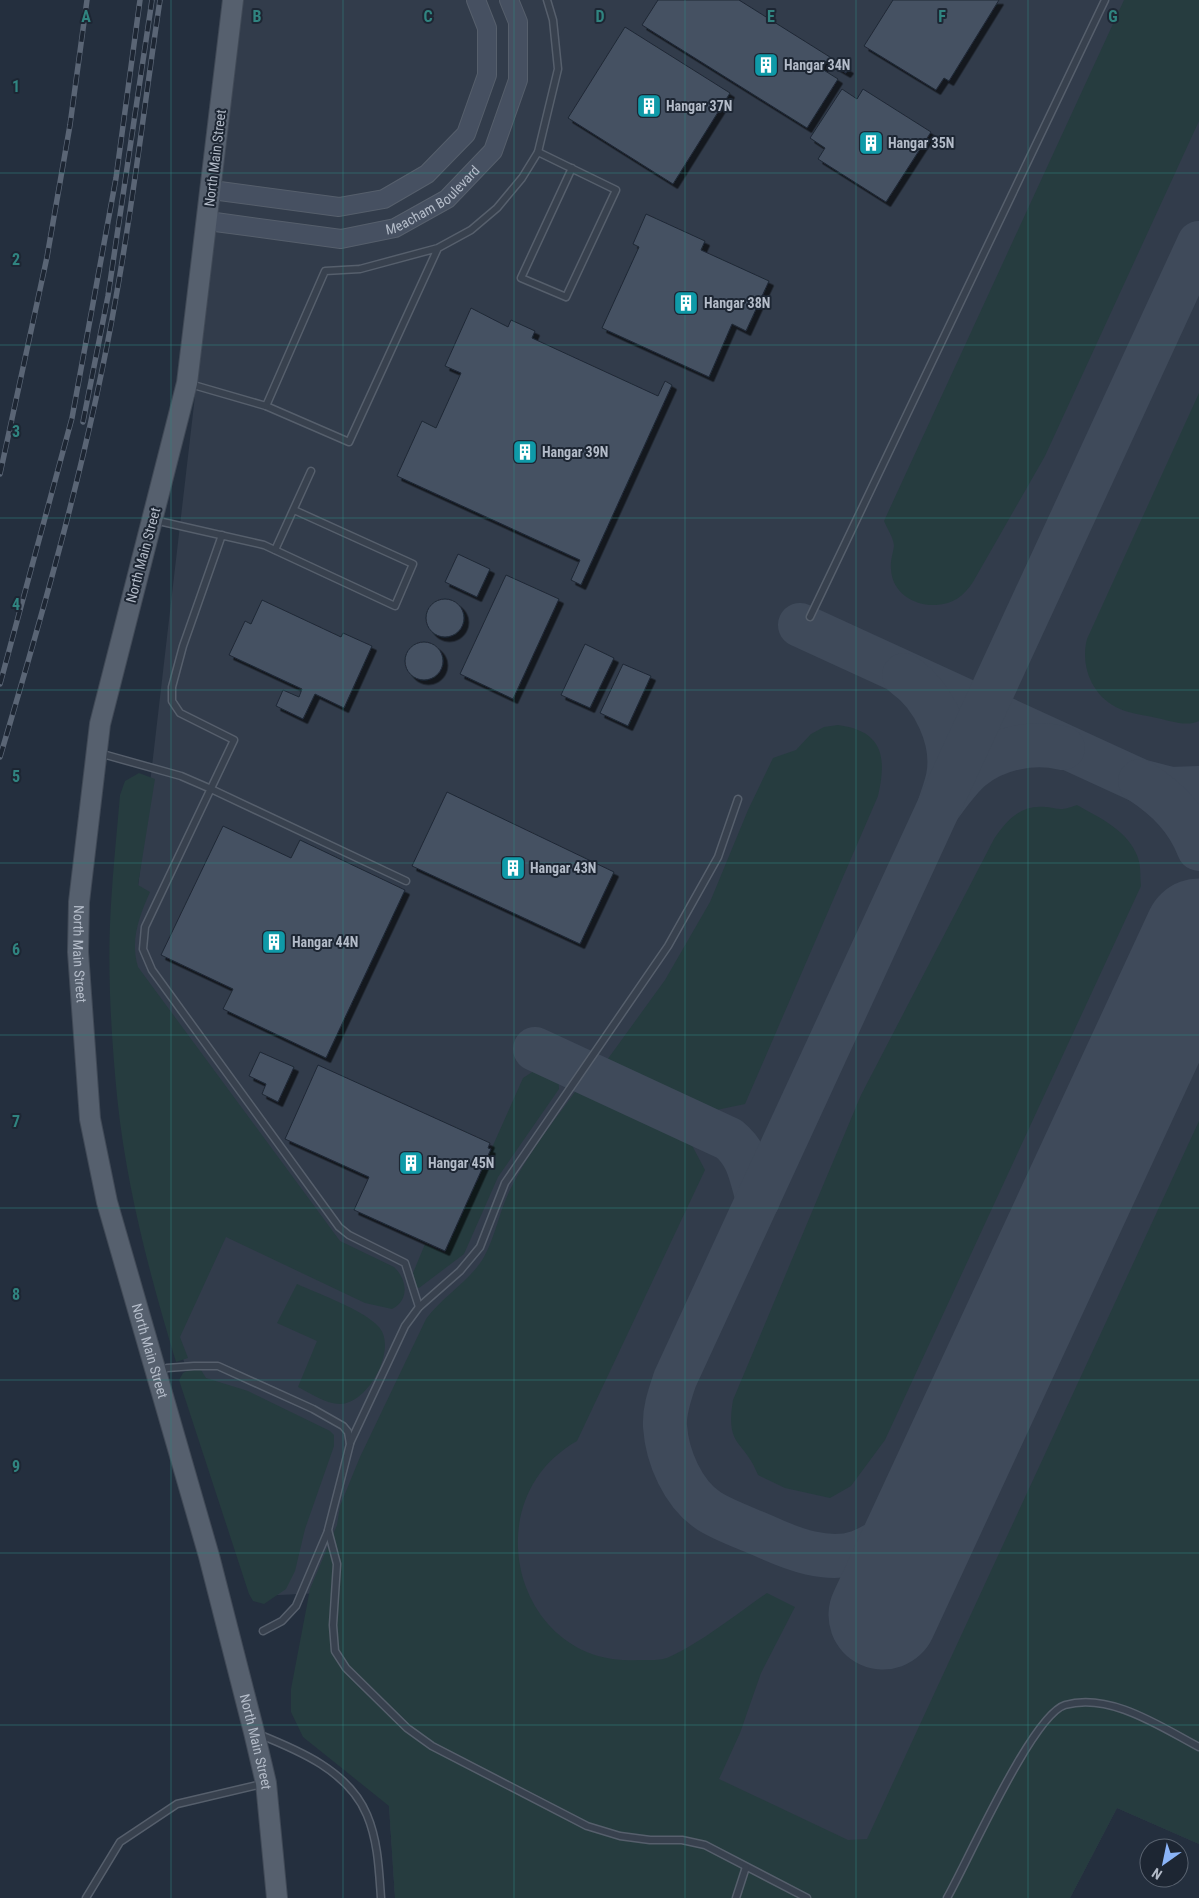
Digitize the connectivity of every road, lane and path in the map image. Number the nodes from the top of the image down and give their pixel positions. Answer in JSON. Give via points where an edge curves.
{"nodes":[{"id":1,"x":233,"y":0,"type":"edge"},
{"id":2,"x":476,"y":0,"type":"edge"},
{"id":3,"x":510,"y":0,"type":"edge"},
{"id":4,"x":546,"y":0,"type":"edge"},
{"id":5,"x":1105,"y":0,"type":"edge"},
{"id":6,"x":538,"y":152,"type":"junction"},
{"id":7,"x":572,"y":168,"type":"junction"},
{"id":8,"x":212,"y":190,"type":"junction"},
{"id":9,"x":208,"y":221,"type":"junction"},
{"id":10,"x":438,"y":248,"type":"junction"},
{"id":11,"x":187,"y":384,"type":"junction"},
{"id":12,"x":266,"y":406,"type":"junction"},
{"id":13,"x":312,"y":471,"type":"dead end"},
{"id":14,"x":294,"y":510,"type":"junction"},
{"id":15,"x":152,"y":520,"type":"junction"},
{"id":16,"x":222,"y":536,"type":"junction"},
{"id":17,"x":275,"y":550,"type":"junction"},
{"id":18,"x":810,"y":618,"type":"dead end"},
{"id":19,"x":96,"y":753,"type":"junction"},
{"id":20,"x":211,"y":789,"type":"junction"},
{"id":21,"x":738,"y":799,"type":"dead end"},
{"id":22,"x":406,"y":881,"type":"dead end"},
{"id":23,"x":419,"y":1307,"type":"junction"},
{"id":24,"x":155,"y":1373,"type":"junction"},
{"id":25,"x":350,"y":1444,"type":"junction"},
{"id":26,"x":328,"y":1530,"type":"junction"},
{"id":27,"x":263,"y":1631,"type":"dead end"},
{"id":28,"x":254,"y":1732,"type":"junction"},
{"id":29,"x":1199,"y":1747,"type":"edge"},
{"id":30,"x":266,"y":1783,"type":"junction"},
{"id":31,"x":746,"y":1867,"type":"junction"},
{"id":32,"x":86,"y":1898,"type":"edge"},
{"id":33,"x":277,"y":1898,"type":"edge"},
{"id":34,"x":381,"y":1898,"type":"edge"},
{"id":35,"x":736,"y":1898,"type":"edge"},
{"id":36,"x":807,"y":1898,"type":"edge"},
{"id":37,"x":948,"y":1898,"type":"edge"}],
"edges":[{"from":1,"to":8,"type":"main road","name":"North Main Street"},
{"from":2,"to":8,"type":"main road","name":"Meacham Boulevard","via":[[487,28],[486,75],[466,134],[427,174],[384,199],[339,208]]},
{"from":3,"to":9,"type":"main road","name":"Meacham Boulevard","via":[[518,22],[518,80],[493,151],[447,199],[395,228],[341,239]]},
{"from":4,"to":6,"type":"lane","via":[[553,20],[558,68]]},
{"from":5,"to":18,"type":"lane"},
{"from":6,"to":7,"type":"lane"},
{"from":6,"to":10,"type":"lane","via":[[497,208],[471,230]]},
{"from":7,"to":7,"type":"lane","via":[[521,278],[566,298],[616,190]]},
{"from":8,"to":9,"type":"main road","name":"North Main Street"},
{"from":9,"to":11,"type":"main road","name":"North Main Street"},
{"from":10,"to":12,"type":"lane","via":[[360,268],[325,271]]},
{"from":10,"to":12,"type":"lane","via":[[349,442]]},
{"from":11,"to":12,"type":"lane"},
{"from":11,"to":15,"type":"main road","name":"North Main Street"},
{"from":13,"to":14,"type":"lane"},
{"from":14,"to":17,"type":"lane"},
{"from":14,"to":17,"type":"lane","via":[[413,564],[395,606]]},
{"from":15,"to":16,"type":"lane"},
{"from":15,"to":19,"type":"main road","name":"North Main Street","via":[[100,724]]},
{"from":16,"to":17,"type":"lane"},
{"from":16,"to":20,"type":"lane","via":[[179,656],[171,694],[180,713],[234,740]]},
{"from":19,"to":20,"type":"lane","via":[[181,776]]},
{"from":19,"to":24,"type":"main road","name":"North Main Street","via":[[79,902],[78,943],[90,1119],[107,1202]]},
{"from":20,"to":22,"type":"lane"},
{"from":20,"to":23,"type":"lane","via":[[145,927],[143,949],[147,961],[340,1227],[404,1263]]},
{"from":21,"to":23,"type":"lane","via":[[718,857],[668,946],[505,1183],[480,1247],[460,1271]]},
{"from":23,"to":25,"type":"lane","via":[[405,1326]]},
{"from":24,"to":25,"type":"lane","via":[[167,1368],[218,1366],[343,1426]]},
{"from":24,"to":28,"type":"main road","name":"North Main Street","via":[[209,1556]]},
{"from":25,"to":26,"type":"lane"},
{"from":26,"to":27,"type":"lane","via":[[296,1606],[282,1621]]},
{"from":26,"to":31,"type":"lane","via":[[338,1564],[333,1625],[335,1651],[346,1668],[407,1728],[432,1746],[588,1826],[620,1836],[705,1844]]},
{"from":28,"to":30,"type":"main road","name":"North Main Street"},
{"from":28,"to":34,"type":"lane","via":[[296,1749],[317,1762],[344,1783],[358,1800],[367,1815],[377,1851]]},
{"from":29,"to":37,"type":"lane","via":[[1113,1707],[1092,1703],[1064,1705],[1053,1712],[1028,1745]]},
{"from":30,"to":32,"type":"lane","via":[[176,1804],[120,1842]]},
{"from":30,"to":33,"type":"main road","name":"North Main Street"},
{"from":31,"to":35,"type":"lane"},
{"from":31,"to":36,"type":"lane"}]}
